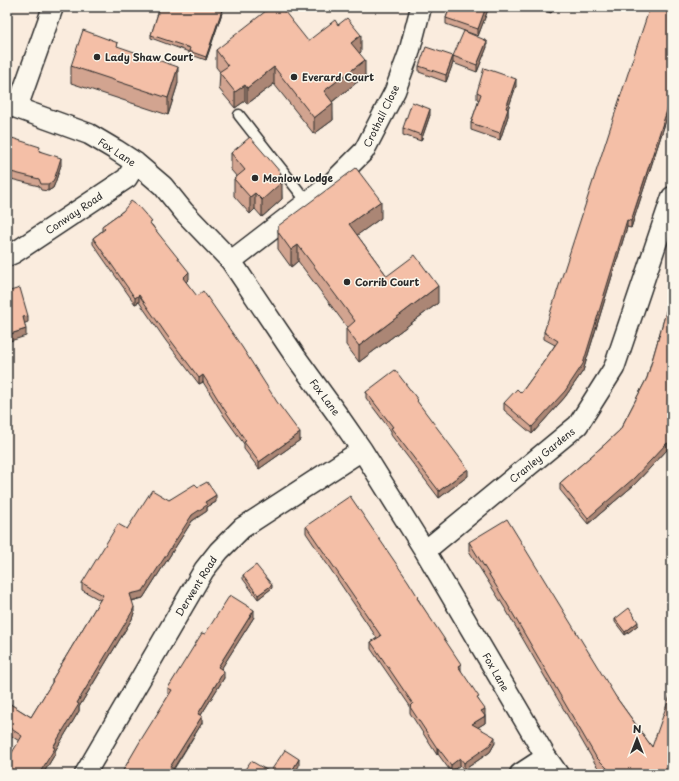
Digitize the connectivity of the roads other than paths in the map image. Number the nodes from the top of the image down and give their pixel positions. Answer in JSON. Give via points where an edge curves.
{"nodes":[{"id":1,"x":53,"y":7,"type":"edge"},
{"id":2,"x":421,"y":7,"type":"edge"},
{"id":3,"x":12,"y":107,"type":"edge"},
{"id":4,"x":239,"y":115,"type":"edge"},
{"id":5,"x":136,"y":163,"type":"junction"},
{"id":6,"x":672,"y":197,"type":"edge"},
{"id":7,"x":308,"y":203,"type":"junction"},
{"id":8,"x":7,"y":256,"type":"edge"},
{"id":9,"x":231,"y":261,"type":"junction"},
{"id":10,"x":362,"y":450,"type":"junction"},
{"id":11,"x":425,"y":551,"type":"junction"},
{"id":12,"x":546,"y":757,"type":"junction"},
{"id":13,"x":85,"y":774,"type":"edge"},
{"id":14,"x":520,"y":774,"type":"edge"},
{"id":15,"x":558,"y":774,"type":"edge"}],
"edges":[{"from":1,"to":3,"type":"street"},
{"from":2,"to":7,"type":"street","name":"Crothall Close","via":[[409,53],[394,91],[364,150],[331,184]]},
{"from":3,"to":5,"type":"street","name":"Fox Lane","via":[[89,134]]},
{"from":4,"to":7,"type":"lane"},
{"from":5,"to":8,"type":"street","name":"Conway Road","via":[[127,178]]},
{"from":5,"to":9,"type":"street","name":"Fox Lane","via":[[163,186]]},
{"from":6,"to":11,"type":"street","name":"Cranley Gardens","via":[[614,368],[578,425]]},
{"from":7,"to":9,"type":"street","name":"Crothall Close"},
{"from":9,"to":10,"type":"street","name":"Fox Lane","via":[[294,356]]},
{"from":10,"to":11,"type":"street","name":"Fox Lane"},
{"from":10,"to":13,"type":"street","name":"Derwent Road","via":[[242,528],[219,551],[204,570]]},
{"from":11,"to":12,"type":"street","name":"Fox Lane"},
{"from":12,"to":14,"type":"street"},
{"from":12,"to":15,"type":"street","name":"Fox Lane"}]}
